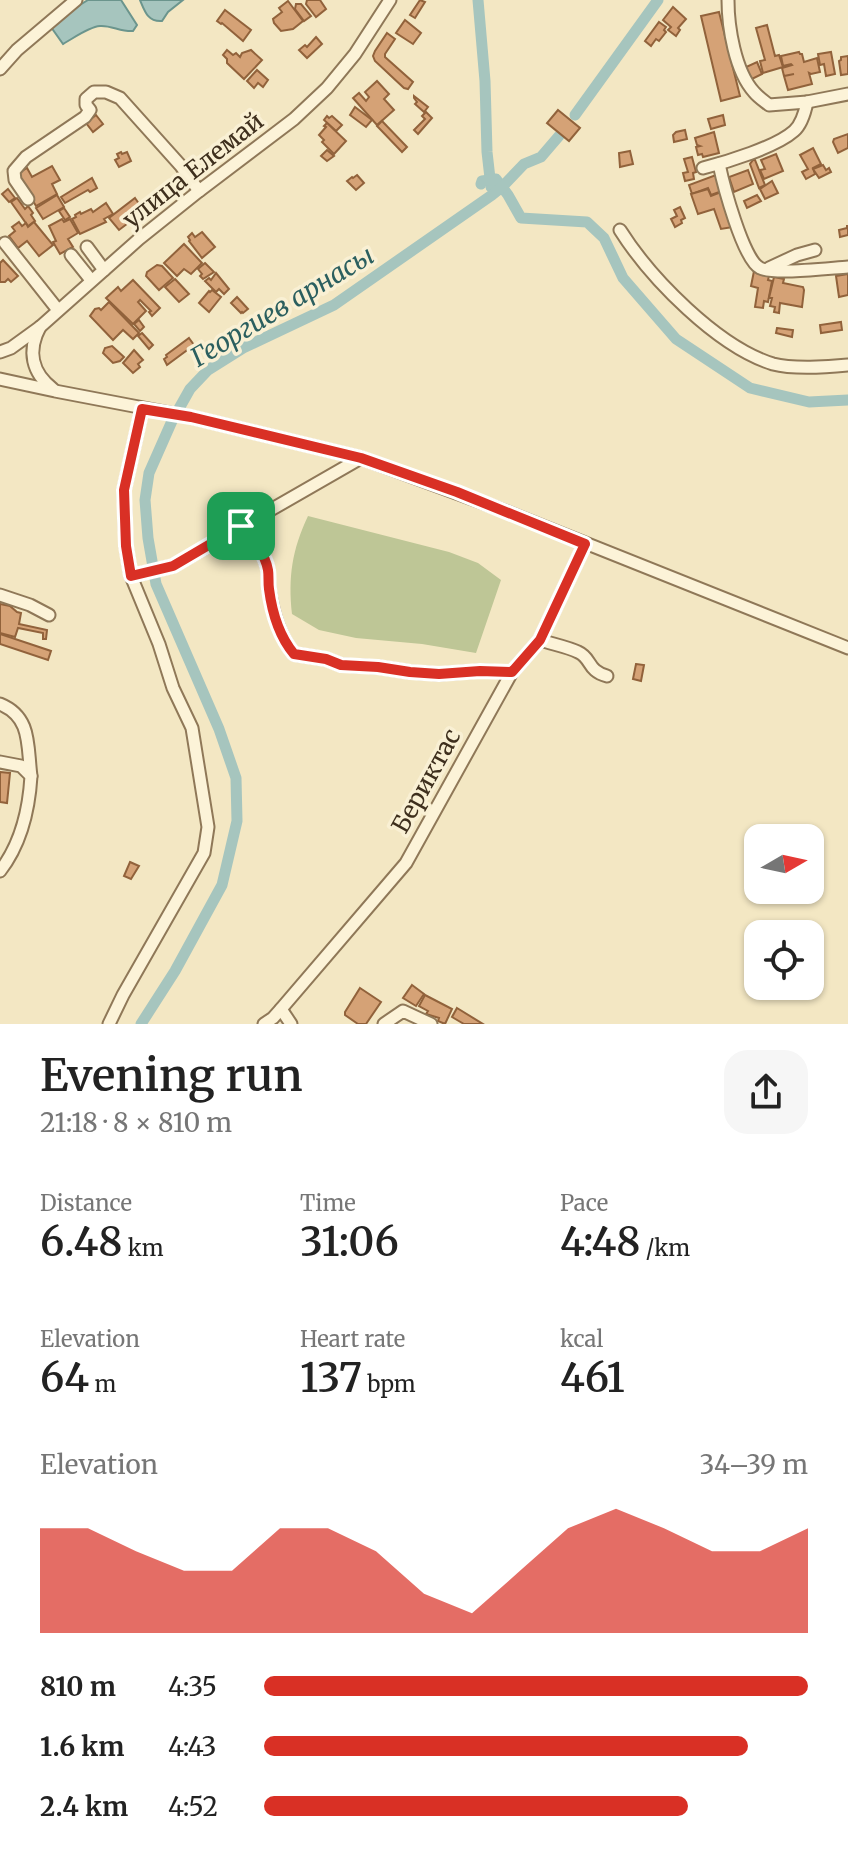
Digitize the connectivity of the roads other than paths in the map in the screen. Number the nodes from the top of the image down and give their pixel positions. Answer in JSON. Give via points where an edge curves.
{"nodes":[{"id":1,"x":76,"y":0,"type":"edge"},
{"id":2,"x":390,"y":0,"type":"edge"},
{"id":3,"x":728,"y":0,"type":"edge"},
{"id":4,"x":0,"y":69,"type":"edge"},
{"id":5,"x":848,"y":94,"type":"edge"},
{"id":6,"x":807,"y":102,"type":"junction"},
{"id":7,"x":719,"y":164,"type":"junction"},
{"id":8,"x":703,"y":168,"type":"dead end"},
{"id":9,"x":199,"y":191,"type":"junction"},
{"id":10,"x":28,"y":199,"type":"dead end"},
{"id":11,"x":620,"y":230,"type":"dead end"},
{"id":12,"x":5,"y":243,"type":"dead end"},
{"id":13,"x":87,"y":247,"type":"dead end"},
{"id":14,"x":815,"y":250,"type":"dead end"},
{"id":15,"x":71,"y":255,"type":"dead end"},
{"id":16,"x":848,"y":267,"type":"edge"},
{"id":17,"x":763,"y":269,"type":"junction"},
{"id":18,"x":104,"y":270,"type":"junction"},
{"id":19,"x":91,"y":280,"type":"junction"},
{"id":20,"x":58,"y":310,"type":"junction"},
{"id":21,"x":40,"y":327,"type":"junction"},
{"id":22,"x":0,"y":352,"type":"edge"},
{"id":23,"x":848,"y":365,"type":"edge"},
{"id":24,"x":0,"y":379,"type":"edge"},
{"id":25,"x":55,"y":391,"type":"junction"},
{"id":26,"x":148,"y":410,"type":"junction"},
{"id":27,"x":361,"y":458,"type":"junction"},
{"id":28,"x":241,"y":526,"type":"junction"},
{"id":29,"x":585,"y":544,"type":"junction"},
{"id":30,"x":134,"y":576,"type":"junction"},
{"id":31,"x":0,"y":595,"type":"edge"},
{"id":32,"x":49,"y":615,"type":"dead end"},
{"id":33,"x":540,"y":640,"type":"junction"},
{"id":34,"x":848,"y":648,"type":"edge"},
{"id":35,"x":512,"y":672,"type":"junction"},
{"id":36,"x":607,"y":676,"type":"dead end"},
{"id":37,"x":0,"y":704,"type":"edge"},
{"id":38,"x":0,"y":762,"type":"edge"},
{"id":39,"x":31,"y":776,"type":"junction"},
{"id":40,"x":0,"y":871,"type":"edge"},
{"id":41,"x":273,"y":1017,"type":"edge"},
{"id":42,"x":109,"y":1024,"type":"edge"},
{"id":43,"x":291,"y":1024,"type":"edge"},
{"id":44,"x":384,"y":1024,"type":"edge"},
{"id":45,"x":431,"y":1024,"type":"edge"}],
"edges":[{"from":1,"to":4,"type":"street"},
{"from":2,"to":9,"type":"street","name":"улица Елемай","via":[[327,88]]},
{"from":3,"to":6,"type":"street","via":[[741,70],[753,91],[769,105]]},
{"from":5,"to":6,"type":"street"},
{"from":6,"to":7,"type":"street","via":[[796,129]]},
{"from":7,"to":8,"type":"street"},
{"from":7,"to":17,"type":"street","via":[[737,227],[752,261]]},
{"from":9,"to":10,"type":"street","via":[[120,98],[94,92],[86,99],[90,110],[85,117],[14,171]]},
{"from":9,"to":18,"type":"street","name":"улица Елемай"},
{"from":11,"to":23,"type":"street","via":[[680,302],[748,354],[777,365]]},
{"from":12,"to":20,"type":"street"},
{"from":13,"to":18,"type":"street"},
{"from":14,"to":17,"type":"street"},
{"from":15,"to":19,"type":"street"},
{"from":16,"to":17,"type":"street"},
{"from":18,"to":19,"type":"street","name":"улица Елемай"},
{"from":19,"to":20,"type":"street","name":"улица Елемай"},
{"from":20,"to":21,"type":"street","name":"улица Елемай"},
{"from":21,"to":22,"type":"street","name":"улица Елемай"},
{"from":21,"to":25,"type":"street","via":[[32,361]]},
{"from":24,"to":25,"type":"street"},
{"from":25,"to":26,"type":"street"},
{"from":26,"to":27,"type":"street"},
{"from":26,"to":30,"type":"street","via":[[124,490],[126,546]]},
{"from":27,"to":28,"type":"street"},
{"from":27,"to":29,"type":"street"},
{"from":28,"to":30,"type":"street","via":[[173,566]]},
{"from":28,"to":35,"type":"street","via":[[264,558],[271,603],[284,643],[294,654],[410,672]]},
{"from":29,"to":33,"type":"street","name":"Бериктас"},
{"from":29,"to":34,"type":"street"},
{"from":30,"to":42,"type":"street","via":[[192,728],[208,827],[204,853]]},
{"from":31,"to":32,"type":"street"},
{"from":33,"to":35,"type":"street","name":"Бериктас"},
{"from":33,"to":36,"type":"street","via":[[579,652],[598,674]]},
{"from":35,"to":41,"type":"street","name":"Бериктас","via":[[406,863]]},
{"from":37,"to":39,"type":"street","via":[[19,715]]},
{"from":38,"to":39,"type":"street","via":[[21,766]]},
{"from":39,"to":40,"type":"street","via":[[18,839]]},
{"from":41,"to":43,"type":"street"},
{"from":44,"to":45,"type":"street","via":[[403,1011]]}]}
